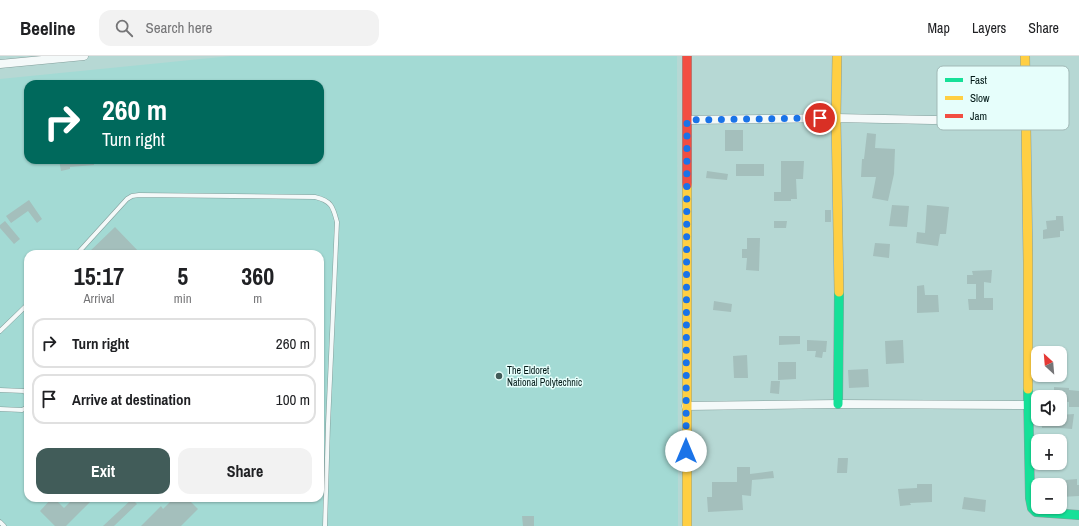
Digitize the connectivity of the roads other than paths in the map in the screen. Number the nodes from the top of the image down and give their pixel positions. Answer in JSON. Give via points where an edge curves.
{"nodes":[{"id":1,"x":84,"y":56,"type":"edge"},
{"id":2,"x":687,"y":56,"type":"edge"},
{"id":3,"x":837,"y":56,"type":"edge"},
{"id":4,"x":0,"y":64,"type":"edge"},
{"id":5,"x":836,"y":118,"type":"junction"},
{"id":6,"x":687,"y":120,"type":"junction"},
{"id":7,"x":937,"y":120,"type":"edge"},
{"id":8,"x":1025,"y":130,"type":"edge"},
{"id":9,"x":81,"y":250,"type":"edge"},
{"id":10,"x":24,"y":308,"type":"edge"},
{"id":11,"x":0,"y":331,"type":"edge"},
{"id":12,"x":0,"y":390,"type":"edge"},
{"id":13,"x":24,"y":391,"type":"edge"},
{"id":14,"x":838,"y":404,"type":"junction"},
{"id":15,"x":1028,"y":405,"type":"junction"},
{"id":16,"x":686,"y":406,"type":"junction"},
{"id":17,"x":0,"y":409,"type":"edge"},
{"id":18,"x":24,"y":409,"type":"edge"},
{"id":19,"x":1079,"y":515,"type":"edge"},
{"id":20,"x":0,"y":522,"type":"edge"},
{"id":21,"x":4,"y":526,"type":"edge"},
{"id":22,"x":325,"y":526,"type":"edge"},
{"id":23,"x":687,"y":526,"type":"edge"}],
"edges":[{"from":1,"to":4,"type":"street"},
{"from":2,"to":6,"type":"street"},
{"from":3,"to":5,"type":"street"},
{"from":5,"to":6,"type":"street"},
{"from":5,"to":7,"type":"street"},
{"from":5,"to":14,"type":"street"},
{"from":6,"to":16,"type":"street"},
{"from":8,"to":15,"type":"street"},
{"from":9,"to":22,"type":"lane","via":[[132,196],[315,197],[329,202],[337,222]]},
{"from":10,"to":11,"type":"lane"},
{"from":12,"to":13,"type":"lane"},
{"from":14,"to":15,"type":"street"},
{"from":14,"to":16,"type":"street"},
{"from":15,"to":19,"type":"street","via":[[1032,508],[1041,514]]},
{"from":16,"to":23,"type":"street"},
{"from":17,"to":18,"type":"lane"},
{"from":20,"to":21,"type":"lane"}]}
